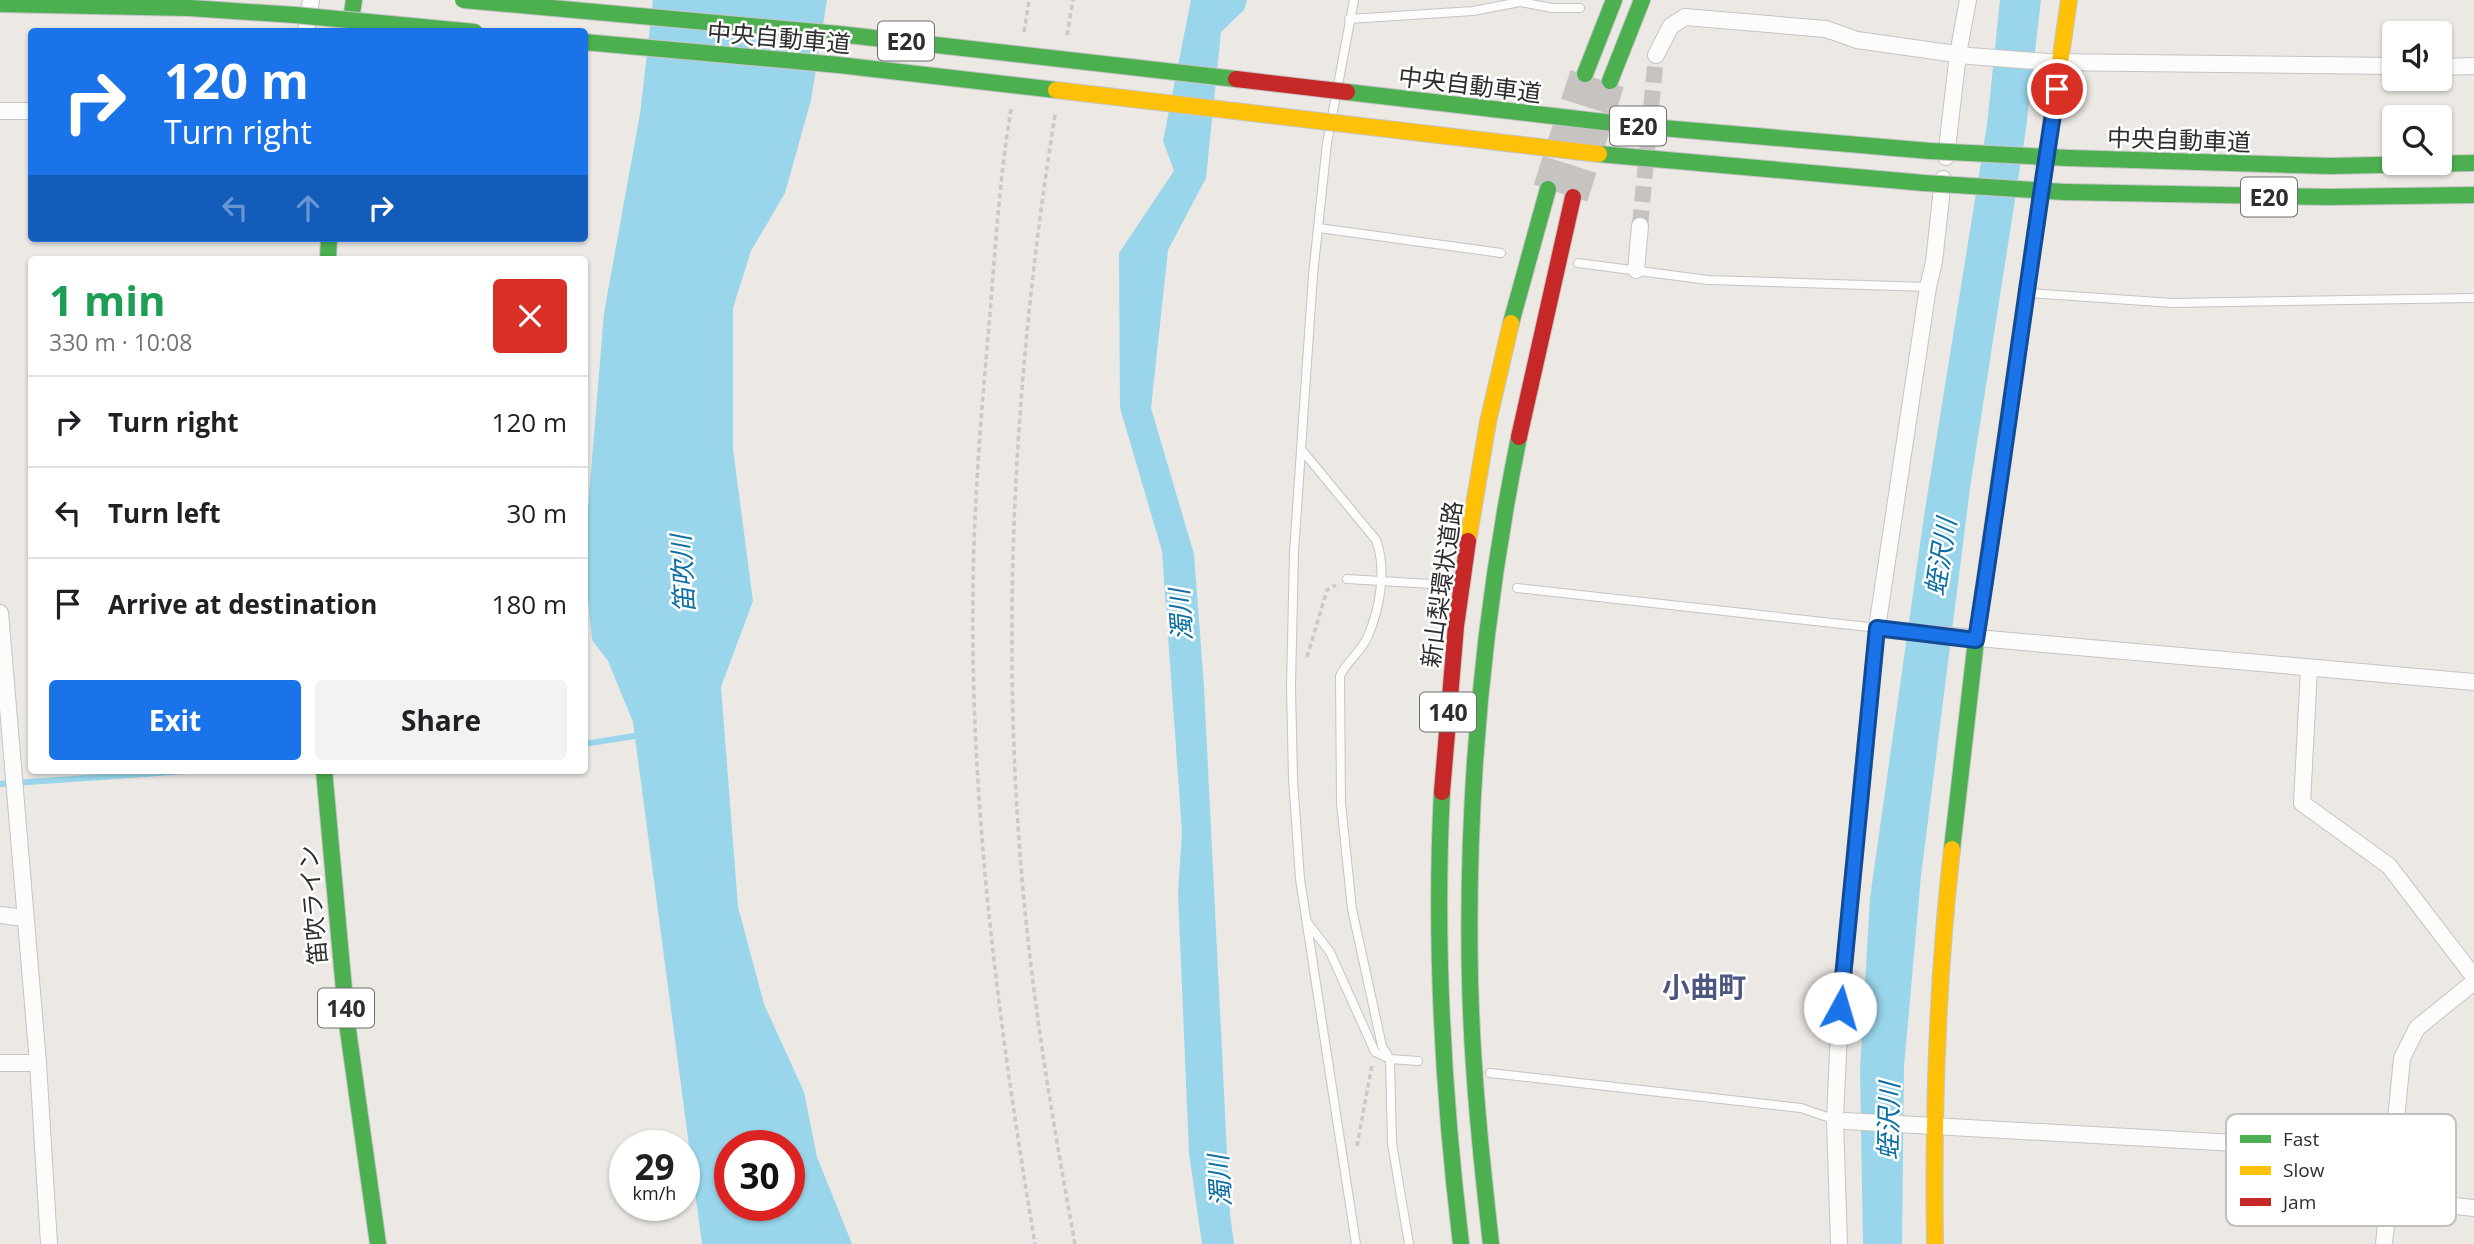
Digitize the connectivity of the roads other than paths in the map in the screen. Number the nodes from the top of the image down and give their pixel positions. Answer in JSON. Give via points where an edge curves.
{"nodes":[{"id":1,"x":311,"y":0,"type":"edge"},
{"id":2,"x":354,"y":0,"type":"edge"},
{"id":3,"x":463,"y":0,"type":"edge"},
{"id":4,"x":1354,"y":0,"type":"edge"},
{"id":5,"x":1614,"y":0,"type":"edge"},
{"id":6,"x":1642,"y":0,"type":"edge"},
{"id":7,"x":1968,"y":0,"type":"edge"},
{"id":8,"x":2069,"y":0,"type":"edge"},
{"id":9,"x":0,"y":4,"type":"edge"},
{"id":10,"x":1554,"y":4,"type":"edge"},
{"id":11,"x":1580,"y":8,"type":"dead end"},
{"id":12,"x":1349,"y":19,"type":"junction"},
{"id":13,"x":307,"y":28,"type":"edge"},
{"id":14,"x":350,"y":28,"type":"edge"},
{"id":15,"x":433,"y":28,"type":"edge"},
{"id":16,"x":588,"y":42,"type":"edge"},
{"id":17,"x":1656,"y":55,"type":"tunnel mouth"},
{"id":18,"x":1964,"y":55,"type":"junction"},
{"id":19,"x":2055,"y":63,"type":"junction"},
{"id":20,"x":2382,"y":66,"type":"edge"},
{"id":21,"x":2452,"y":66,"type":"edge"},
{"id":22,"x":2474,"y":66,"type":"edge"},
{"id":23,"x":1585,"y":74,"type":"tunnel mouth"},
{"id":24,"x":1610,"y":81,"type":"tunnel mouth"},
{"id":25,"x":0,"y":111,"type":"edge"},
{"id":26,"x":28,"y":111,"type":"edge"},
{"id":27,"x":2474,"y":163,"type":"edge"},
{"id":28,"x":1548,"y":189,"type":"tunnel mouth"},
{"id":29,"x":2474,"y":195,"type":"edge"},
{"id":30,"x":1573,"y":197,"type":"tunnel mouth"},
{"id":31,"x":1640,"y":226,"type":"tunnel mouth"},
{"id":32,"x":1319,"y":228,"type":"junction"},
{"id":33,"x":1501,"y":253,"type":"dead end"},
{"id":34,"x":1578,"y":262,"type":"dead end"},
{"id":35,"x":1636,"y":270,"type":"junction"},
{"id":36,"x":1927,"y":287,"type":"junction"},
{"id":37,"x":2024,"y":293,"type":"junction"},
{"id":38,"x":2474,"y":298,"type":"edge"},
{"id":39,"x":1301,"y":449,"type":"junction"},
{"id":40,"x":1347,"y":579,"type":"road end"},
{"id":41,"x":1381,"y":581,"type":"junction"},
{"id":42,"x":1448,"y":585,"type":"dead end"},
{"id":43,"x":1517,"y":588,"type":"dead end"},
{"id":44,"x":0,"y":613,"type":"edge"},
{"id":45,"x":1882,"y":629,"type":"junction"},
{"id":46,"x":1971,"y":639,"type":"junction"},
{"id":47,"x":2309,"y":668,"type":"junction"},
{"id":48,"x":2471,"y":684,"type":"edge"},
{"id":49,"x":324,"y":774,"type":"edge"},
{"id":50,"x":0,"y":915,"type":"edge"},
{"id":51,"x":24,"y":918,"type":"junction"},
{"id":52,"x":1306,"y":921,"type":"junction"},
{"id":53,"x":2474,"y":980,"type":"edge"},
{"id":54,"x":1390,"y":1059,"type":"junction"},
{"id":55,"x":1418,"y":1061,"type":"dead end"},
{"id":56,"x":0,"y":1063,"type":"edge"},
{"id":57,"x":38,"y":1063,"type":"junction"},
{"id":58,"x":1490,"y":1073,"type":"dead end"},
{"id":59,"x":2397,"y":1114,"type":"edge"},
{"id":60,"x":1840,"y":1121,"type":"junction"},
{"id":61,"x":1929,"y":1125,"type":"junction"},
{"id":62,"x":2226,"y":1142,"type":"edge"},
{"id":63,"x":2456,"y":1206,"type":"edge"},
{"id":64,"x":2474,"y":1208,"type":"edge"},
{"id":65,"x":2386,"y":1226,"type":"edge"},
{"id":66,"x":49,"y":1244,"type":"edge"},
{"id":67,"x":378,"y":1244,"type":"edge"},
{"id":68,"x":1356,"y":1244,"type":"edge"},
{"id":69,"x":1409,"y":1244,"type":"edge"},
{"id":70,"x":1461,"y":1244,"type":"edge"},
{"id":71,"x":1491,"y":1244,"type":"edge"},
{"id":72,"x":1839,"y":1244,"type":"edge"},
{"id":73,"x":1935,"y":1244,"type":"edge"},
{"id":74,"x":2384,"y":1244,"type":"edge"}],
"edges":[{"from":1,"to":13,"type":"street"},
{"from":2,"to":14,"type":"main road"},
{"from":3,"to":27,"type":"main road","name":"中央自動車道","number":"E20","bridge":true,"via":[[839,34],[1639,127],[1930,151],[2330,166]]},
{"from":4,"to":12,"type":"lane"},
{"from":5,"to":23,"type":"main road"},
{"from":6,"to":24,"type":"main road"},
{"from":7,"to":18,"type":"street"},
{"from":8,"to":19,"type":"main road"},
{"from":9,"to":15,"type":"main road","bridge":true,"via":[[189,8]]},
{"from":10,"to":11,"type":"lane"},
{"from":10,"to":12,"type":"lane","via":[[1520,2],[1473,11]]},
{"from":12,"to":32,"type":"lane","via":[[1327,143]]},
{"from":16,"to":29,"type":"main road","name":"中央自動車道","number":"E20","bridge":true,"via":[[839,65],[1635,158],[1924,183],[2275,197]]},
{"from":17,"to":18,"type":"street","via":[[1666,23],[1685,17],[1826,29],[1857,40]]},
{"from":18,"to":19,"type":"street"},
{"from":18,"to":36,"type":"street"},
{"from":19,"to":20,"type":"street"},
{"from":19,"to":37,"type":"main road"},
{"from":21,"to":22,"type":"street"},
{"from":25,"to":26,"type":"street"},
{"from":28,"to":70,"type":"main road","name":"新山梨環状道路","number":"140","via":[[1488,421],[1451,680],[1440,876],[1440,989],[1446,1111]]},
{"from":30,"to":71,"type":"main road","name":"新山梨環状道路","number":"140","via":[[1519,423],[1483,652],[1469,986],[1475,1099]]},
{"from":31,"to":35,"type":"street"},
{"from":32,"to":33,"type":"lane"},
{"from":32,"to":39,"type":"lane"},
{"from":34,"to":35,"type":"lane"},
{"from":35,"to":36,"type":"lane","via":[[1708,280]]},
{"from":36,"to":45,"type":"street"},
{"from":37,"to":38,"type":"lane","via":[[2173,303]]},
{"from":37,"to":46,"type":"main road","via":[[2010,415]]},
{"from":39,"to":41,"type":"lane","via":[[1376,540],[1382,555]]},
{"from":39,"to":52,"type":"lane","via":[[1291,686],[1293,779]]},
{"from":40,"to":41,"type":"lane"},
{"from":41,"to":42,"type":"lane"},
{"from":41,"to":54,"type":"lane","via":[[1368,638],[1340,676],[1341,803],[1352,909],[1382,1046]]},
{"from":43,"to":45,"type":"lane"},
{"from":44,"to":51,"type":"street"},
{"from":45,"to":46,"type":"street"},
{"from":45,"to":60,"type":"street","via":[[1840,1008]]},
{"from":46,"to":47,"type":"street"},
{"from":46,"to":61,"type":"main road"},
{"from":47,"to":48,"type":"street"},
{"from":47,"to":53,"type":"street","via":[[2302,803],[2389,866]]},
{"from":49,"to":67,"type":"main road","name":"笛吹ライン","number":"140","via":[[347,1023]]},
{"from":50,"to":51,"type":"street"},
{"from":51,"to":57,"type":"street"},
{"from":52,"to":54,"type":"lane","via":[[1330,952],[1375,1052]]},
{"from":52,"to":68,"type":"lane"},
{"from":53,"to":59,"type":"street","via":[[2417,1028],[2403,1058]]},
{"from":54,"to":55,"type":"lane"},
{"from":54,"to":69,"type":"lane","via":[[1392,1143]]},
{"from":56,"to":57,"type":"street"},
{"from":57,"to":66,"type":"street"},
{"from":58,"to":60,"type":"lane","via":[[1801,1108]]},
{"from":60,"to":61,"type":"street"},
{"from":60,"to":72,"type":"street"},
{"from":61,"to":62,"type":"street"},
{"from":61,"to":73,"type":"main road"},
{"from":63,"to":64,"type":"street"},
{"from":65,"to":74,"type":"street"}]}
